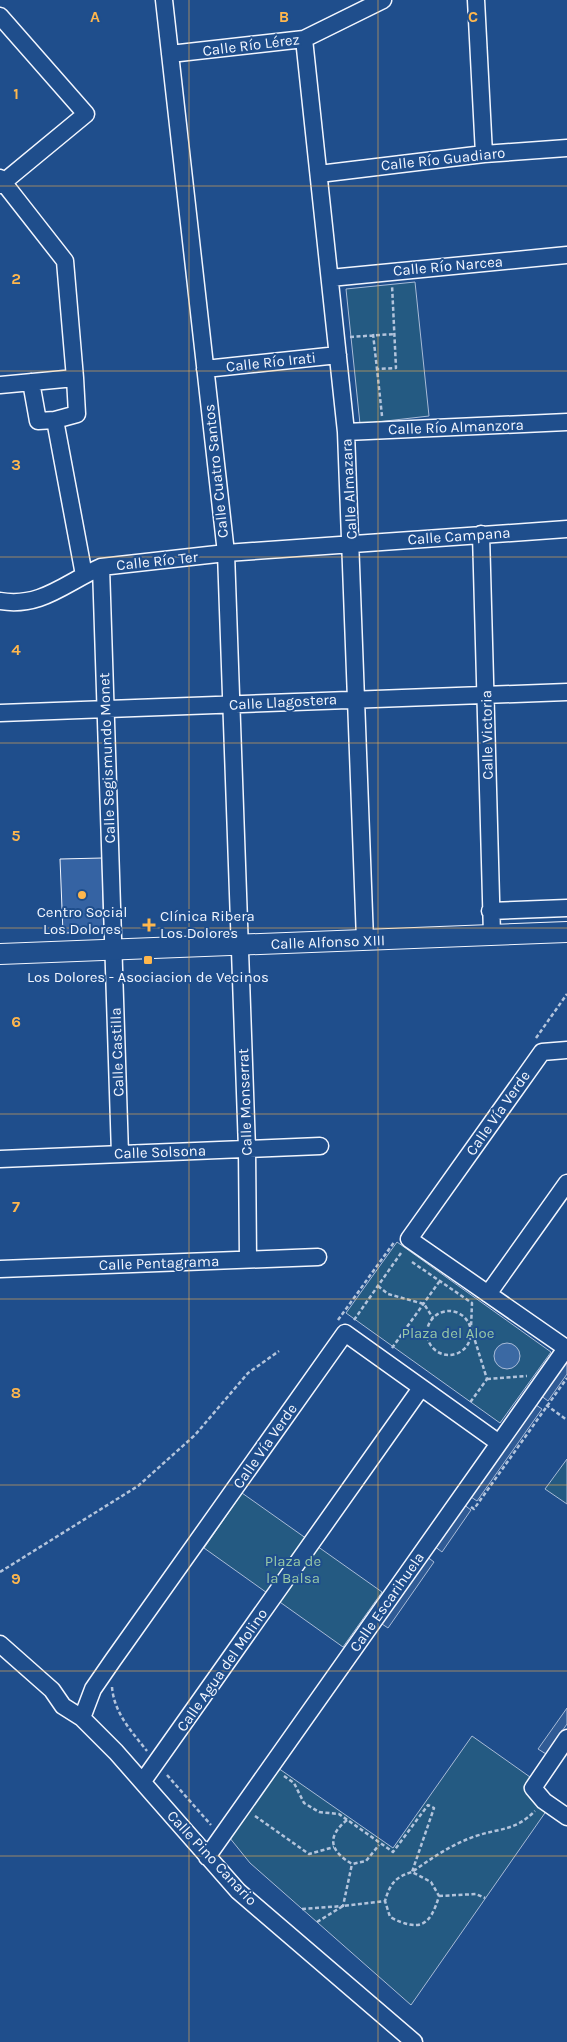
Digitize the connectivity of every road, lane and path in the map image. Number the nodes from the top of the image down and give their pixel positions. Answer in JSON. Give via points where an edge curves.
{"nodes":[{"id":1,"x":164,"y":0,"type":"edge"},
{"id":2,"x":383,"y":0,"type":"edge"},
{"id":3,"x":476,"y":0,"type":"edge"},
{"id":4,"x":0,"y":16,"type":"edge"},
{"id":5,"x":304,"y":39,"type":"junction"},
{"id":6,"x":170,"y":54,"type":"junction"},
{"id":7,"x":567,"y":148,"type":"edge"},
{"id":8,"x":484,"y":154,"type":"junction"},
{"id":9,"x":319,"y":174,"type":"junction"},
{"id":10,"x":1,"y":181,"type":"edge"},
{"id":11,"x":567,"y":255,"type":"edge"},
{"id":12,"x":391,"y":272,"type":"junction"},
{"id":13,"x":330,"y":278,"type":"junction"},
{"id":14,"x":373,"y":334,"type":"junction"},
{"id":15,"x":395,"y":334,"type":"junction"},
{"id":16,"x":337,"y":347,"type":"junction"},
{"id":17,"x":205,"y":369,"type":"junction"},
{"id":18,"x":377,"y":369,"type":"junction"},
{"id":19,"x":75,"y":378,"type":"junction"},
{"id":20,"x":31,"y":382,"type":"junction"},
{"id":21,"x":0,"y":385,"type":"edge"},
{"id":22,"x":54,"y":420,"type":"junction"},
{"id":23,"x":567,"y":422,"type":"edge"},
{"id":24,"x":385,"y":430,"type":"junction"},
{"id":25,"x":346,"y":432,"type":"junction"},
{"id":26,"x":567,"y":529,"type":"edge"},
{"id":27,"x":481,"y":534,"type":"junction"},
{"id":28,"x":352,"y":545,"type":"junction"},
{"id":29,"x":226,"y":554,"type":"junction"},
{"id":30,"x":100,"y":567,"type":"junction"},
{"id":31,"x":84,"y":574,"type":"junction"},
{"id":32,"x":0,"y":601,"type":"edge"},
{"id":33,"x":567,"y":692,"type":"edge"},
{"id":34,"x":486,"y":694,"type":"junction"},
{"id":35,"x":356,"y":699,"type":"junction"},
{"id":36,"x":231,"y":705,"type":"junction"},
{"id":37,"x":106,"y":709,"type":"junction"},
{"id":38,"x":0,"y":713,"type":"edge"},
{"id":39,"x":567,"y":908,"type":"edge"},
{"id":40,"x":490,"y":911,"type":"junction"},
{"id":41,"x":567,"y":932,"type":"edge"},
{"id":42,"x":492,"y":935,"type":"junction"},
{"id":43,"x":365,"y":940,"type":"junction"},
{"id":44,"x":238,"y":945,"type":"junction"},
{"id":45,"x":114,"y":950,"type":"junction"},
{"id":46,"x":0,"y":954,"type":"edge"},
{"id":47,"x":567,"y":1050,"type":"edge"},
{"id":48,"x":320,"y":1146,"type":"dead end"},
{"id":49,"x":247,"y":1149,"type":"junction"},
{"id":50,"x":120,"y":1154,"type":"junction"},
{"id":51,"x":0,"y":1159,"type":"edge"},
{"id":52,"x":567,"y":1183,"type":"edge"},
{"id":53,"x":392,"y":1245,"type":"dead end"},
{"id":54,"x":318,"y":1257,"type":"dead end"},
{"id":55,"x":409,"y":1259,"type":"dead end"},
{"id":56,"x":248,"y":1260,"type":"junction"},
{"id":57,"x":0,"y":1269,"type":"edge"},
{"id":58,"x":439,"y":1282,"type":"junction"},
{"id":59,"x":378,"y":1286,"type":"junction"},
{"id":60,"x":488,"y":1294,"type":"junction"},
{"id":61,"x":424,"y":1304,"type":"junction"},
{"id":62,"x":433,"y":1318,"type":"junction"},
{"id":63,"x":352,"y":1323,"type":"dead end"},
{"id":64,"x":471,"y":1328,"type":"junction"},
{"id":65,"x":567,"y":1347,"type":"edge"},
{"id":66,"x":279,"y":1351,"type":"dead end"},
{"id":67,"x":383,"y":1360,"type":"junction"},
{"id":68,"x":567,"y":1378,"type":"edge"},
{"id":69,"x":421,"y":1388,"type":"junction"},
{"id":70,"x":461,"y":1416,"type":"junction"},
{"id":71,"x":499,"y":1443,"type":"junction"},
{"id":72,"x":460,"y":1499,"type":"junction"},
{"id":73,"x":0,"y":1572,"type":"edge"},
{"id":74,"x":0,"y":1644,"type":"edge"},
{"id":75,"x":113,"y":1660,"type":"junction"},
{"id":76,"x":82,"y":1718,"type":"junction"},
{"id":77,"x":567,"y":1738,"type":"edge"},
{"id":78,"x":156,"y":1763,"type":"junction"},
{"id":79,"x":281,"y":1774,"type":"dead end"},
{"id":80,"x":143,"y":1781,"type":"junction"},
{"id":81,"x":544,"y":1801,"type":"junction"},
{"id":82,"x":252,"y":1813,"type":"dead end"},
{"id":83,"x":567,"y":1817,"type":"edge"},
{"id":84,"x":347,"y":1820,"type":"junction"},
{"id":85,"x":223,"y":1835,"type":"junction"},
{"id":86,"x":380,"y":1844,"type":"junction"},
{"id":87,"x":334,"y":1847,"type":"junction"},
{"id":88,"x":207,"y":1857,"type":"junction"},
{"id":89,"x":352,"y":1864,"type":"junction"},
{"id":90,"x":412,"y":1872,"type":"junction"},
{"id":91,"x":439,"y":1896,"type":"junction"},
{"id":92,"x":485,"y":1898,"type":"dead end"},
{"id":93,"x":385,"y":1901,"type":"junction"},
{"id":94,"x":342,"y":1906,"type":"junction"},
{"id":95,"x":302,"y":1909,"type":"dead end"},
{"id":96,"x":317,"y":1922,"type":"dead end"},
{"id":97,"x":414,"y":2042,"type":"edge"}],
"edges":[{"from":1,"to":6,"type":"street","name":"Calle Cuatro Santos"},
{"from":2,"to":5,"type":"street","name":"Calle Río Lérez"},
{"from":3,"to":8,"type":"street"},
{"from":4,"to":10,"type":"street","via":[[86,114]]},
{"from":5,"to":6,"type":"street","name":"Calle Río Lérez"},
{"from":5,"to":9,"type":"street","name":"Calle Almazara"},
{"from":6,"to":17,"type":"street","name":"Calle Cuatro Santos"},
{"from":7,"to":8,"type":"street","name":"Calle Río Guadiaro"},
{"from":8,"to":9,"type":"street","name":"Calle Río Guadiaro"},
{"from":9,"to":13,"type":"street","name":"Calle Almazara"},
{"from":10,"to":19,"type":"street","via":[[65,261]]},
{"from":11,"to":12,"type":"street","name":"Calle Río Narcea"},
{"from":12,"to":13,"type":"street","name":"Calle Río Narcea"},
{"from":12,"to":15,"type":"path"},
{"from":13,"to":16,"type":"street","name":"Calle Almazara"},
{"from":14,"to":15,"type":"path"},
{"from":14,"to":16,"type":"path"},
{"from":14,"to":18,"type":"path"},
{"from":15,"to":18,"type":"path","via":[[396,368]]},
{"from":16,"to":17,"type":"street","name":"Calle Río Irati"},
{"from":16,"to":25,"type":"street","name":"Calle Almazara"},
{"from":17,"to":29,"type":"street","name":"Calle Cuatro Santos"},
{"from":18,"to":24,"type":"path"},
{"from":19,"to":20,"type":"street"},
{"from":19,"to":22,"type":"street","via":[[77,414]]},
{"from":20,"to":21,"type":"street"},
{"from":20,"to":22,"type":"street","via":[[38,420]]},
{"from":22,"to":31,"type":"street"},
{"from":23,"to":24,"type":"street","name":"Calle Río Almanzora"},
{"from":24,"to":25,"type":"street","name":"Calle Río Almanzora"},
{"from":25,"to":28,"type":"street","name":"Calle Almazara"},
{"from":26,"to":27,"type":"street","name":"Calle Campana"},
{"from":27,"to":28,"type":"street","name":"Calle Campana"},
{"from":27,"to":34,"type":"street","name":"Calle Victoria"},
{"from":28,"to":29,"type":"street","name":"Calle Río Ter"},
{"from":28,"to":35,"type":"street","name":"Calle Almazara"},
{"from":29,"to":30,"type":"street","name":"Calle Río Ter"},
{"from":29,"to":36,"type":"street","name":"Calle Cuatro Santos"},
{"from":30,"to":31,"type":"street","name":"Calle Río Ter"},
{"from":30,"to":37,"type":"street","name":"Calle Segismundo Monet"},
{"from":31,"to":32,"type":"street","name":"Calle Río Ter","via":[[52,594],[17,604]]},
{"from":33,"to":34,"type":"street","name":"Calle Llagostera"},
{"from":34,"to":35,"type":"street","name":"Calle Llagostera"},
{"from":34,"to":40,"type":"street","name":"Calle Victoria"},
{"from":35,"to":36,"type":"street","name":"Calle Llagostera"},
{"from":35,"to":43,"type":"street","name":"Calle Almazara"},
{"from":36,"to":37,"type":"street","name":"Calle Llagostera"},
{"from":36,"to":44,"type":"street","name":"Calle Cuatro Santos"},
{"from":37,"to":38,"type":"street","name":"Calle Llagostera"},
{"from":37,"to":45,"type":"street","name":"Calle Segismundo Monet"},
{"from":39,"to":40,"type":"street"},
{"from":40,"to":42,"type":"street","name":"Calle Victoria"},
{"from":41,"to":42,"type":"main road","name":"Calle Alfonso XIII"},
{"from":42,"to":43,"type":"main road","name":"Calle Alfonso XIII"},
{"from":43,"to":44,"type":"main road","name":"Calle Alfonso XIII"},
{"from":44,"to":45,"type":"main road","name":"Calle Alfonso XIII"},
{"from":44,"to":49,"type":"street","name":"Calle Monserrat"},
{"from":45,"to":46,"type":"main road","name":"Calle Alfonso XIII"},
{"from":45,"to":50,"type":"street","name":"Calle Castilla"},
{"from":47,"to":60,"type":"street","name":"Calle Vía Verde","via":[[542,1052],[409,1239]]},
{"from":48,"to":49,"type":"street","name":"Calle Solsona"},
{"from":49,"to":50,"type":"street","name":"Calle Solsona"},
{"from":49,"to":56,"type":"street","name":"Calle Monserrat"},
{"from":50,"to":51,"type":"street","name":"Calle Solsona"},
{"from":52,"to":60,"type":"street"},
{"from":53,"to":59,"type":"path","via":[[401,1253]]},
{"from":54,"to":56,"type":"street","name":"Calle Pentagrama"},
{"from":55,"to":58,"type":"path"},
{"from":56,"to":57,"type":"street","name":"Calle Pentagrama"},
{"from":58,"to":61,"type":"path"},
{"from":58,"to":64,"type":"path","via":[[472,1303]]},
{"from":59,"to":61,"type":"path","via":[[388,1294]]},
{"from":59,"to":63,"type":"path"},
{"from":60,"to":65,"type":"street","name":"Calle Vía Verde"},
{"from":61,"to":62,"type":"path"},
{"from":61,"to":67,"type":"path"},
{"from":62,"to":64,"type":"path","via":[[443,1312],[458,1312]]},
{"from":62,"to":64,"type":"path","via":[[428,1326],[429,1342],[441,1354],[458,1354],[464,1350],[469,1343]]},
{"from":64,"to":70,"type":"path","via":[[487,1379]]},
{"from":65,"to":71,"type":"street","name":"Calle Escarihuela"},
{"from":66,"to":73,"type":"path","via":[[248,1373],[195,1435],[138,1486]]},
{"from":67,"to":69,"type":"street","name":"Calle Vía Verde"},
{"from":67,"to":75,"type":"street","name":"Calle Vía Verde","via":[[345,1333]]},
{"from":68,"to":72,"type":"path","via":[[474,1509]]},
{"from":69,"to":70,"type":"street","name":"Calle Vía Verde"},
{"from":69,"to":78,"type":"street","name":"Calle Agua del Molino"},
{"from":70,"to":71,"type":"street","name":"Calle Vía Verde"},
{"from":71,"to":72,"type":"street","name":"Calle Escarihuela"},
{"from":72,"to":85,"type":"street","name":"Calle Escarihuela"},
{"from":74,"to":76,"type":"street","name":"Calle Pino Canario","via":[[52,1690],[63,1706]]},
{"from":75,"to":76,"type":"street","name":"Calle Vía Verde","via":[[93,1689]]},
{"from":75,"to":78,"type":"path","via":[[117,1665],[112,1679],[113,1701],[127,1726]]},
{"from":76,"to":80,"type":"street","name":"Calle Pino Canario"},
{"from":77,"to":81,"type":"street","via":[[533,1788]]},
{"from":78,"to":80,"type":"street","name":"Calle Agua del Molino"},
{"from":78,"to":85,"type":"path","via":[[212,1827]]},
{"from":79,"to":84,"type":"path","via":[[294,1783],[304,1803],[319,1812],[339,1814]]},
{"from":80,"to":88,"type":"street","name":"Calle Pino Canario"},
{"from":81,"to":83,"type":"street"},
{"from":81,"to":90,"type":"path","via":[[523,1823],[475,1836],[446,1849]]},
{"from":82,"to":87,"type":"path","via":[[309,1854]]},
{"from":84,"to":86,"type":"path"},
{"from":84,"to":87,"type":"path","via":[[337,1828]]},
{"from":85,"to":88,"type":"street","name":"Calle Escarihuela"},
{"from":86,"to":89,"type":"path","via":[[366,1861]]},
{"from":86,"to":90,"type":"path","via":[[393,1852],[428,1805],[434,1808]]},
{"from":87,"to":89,"type":"path","via":[[341,1858]]},
{"from":88,"to":97,"type":"street","name":"Calle Pino Canario","via":[[238,1891]]},
{"from":89,"to":94,"type":"path"},
{"from":90,"to":91,"type":"path","via":[[431,1882]]},
{"from":90,"to":93,"type":"path","via":[[398,1876]]},
{"from":91,"to":92,"type":"path","via":[[476,1894]]},
{"from":91,"to":93,"type":"path","via":[[434,1915],[423,1924],[407,1926],[390,1917]]},
{"from":93,"to":94,"type":"path"},
{"from":94,"to":95,"type":"path"},
{"from":94,"to":96,"type":"path"}]}
